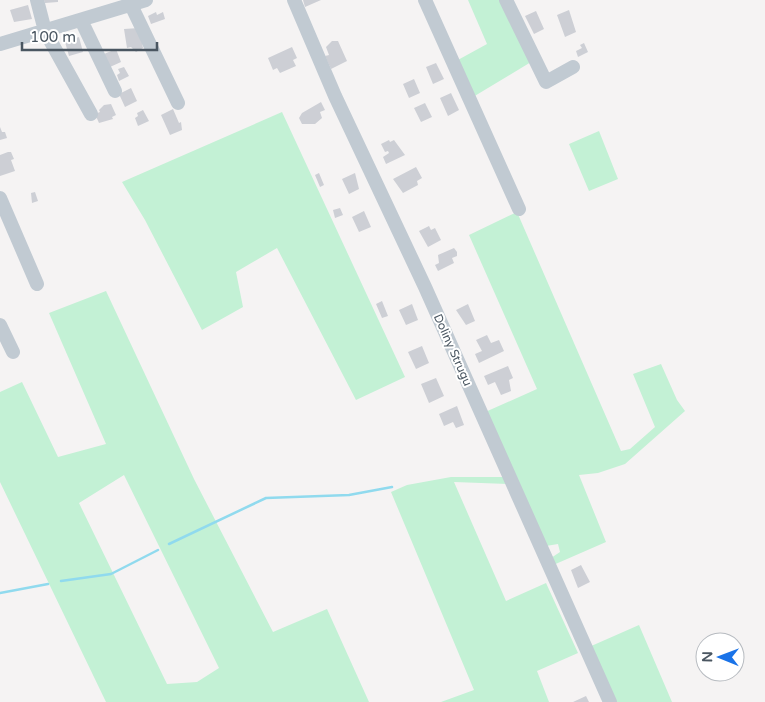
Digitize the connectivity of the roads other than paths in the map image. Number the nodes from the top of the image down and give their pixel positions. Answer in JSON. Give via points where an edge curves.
{"nodes":[{"id":1,"x":37,"y":0,"type":"edge"},
{"id":2,"x":146,"y":0,"type":"edge"},
{"id":3,"x":294,"y":0,"type":"edge"},
{"id":4,"x":425,"y":0,"type":"edge"},
{"id":5,"x":506,"y":0,"type":"edge"},
{"id":6,"x":131,"y":5,"type":"junction"},
{"id":7,"x":81,"y":20,"type":"junction"},
{"id":8,"x":45,"y":30,"type":"junction"},
{"id":9,"x":0,"y":44,"type":"edge"},
{"id":10,"x":573,"y":67,"type":"dead end"},
{"id":11,"x":115,"y":91,"type":"dead end"},
{"id":12,"x":178,"y":103,"type":"dead end"},
{"id":13,"x":91,"y":114,"type":"dead end"},
{"id":14,"x":0,"y":198,"type":"edge"},
{"id":15,"x":519,"y":209,"type":"dead end"},
{"id":16,"x":36,"y":284,"type":"dead end"},
{"id":17,"x":0,"y":325,"type":"edge"},
{"id":18,"x":13,"y":352,"type":"dead end"},
{"id":19,"x":610,"y":702,"type":"edge"}],
"edges":[{"from":1,"to":8,"type":"street"},
{"from":2,"to":6,"type":"street"},
{"from":3,"to":19,"type":"street","name":"Doliny Strugu","via":[[334,96],[425,287]]},
{"from":4,"to":15,"type":"street"},
{"from":5,"to":10,"type":"street","via":[[546,82]]},
{"from":6,"to":7,"type":"street"},
{"from":6,"to":12,"type":"street"},
{"from":7,"to":8,"type":"street"},
{"from":7,"to":11,"type":"street"},
{"from":8,"to":9,"type":"street"},
{"from":8,"to":13,"type":"street"},
{"from":14,"to":16,"type":"street"},
{"from":17,"to":18,"type":"street"}]}
